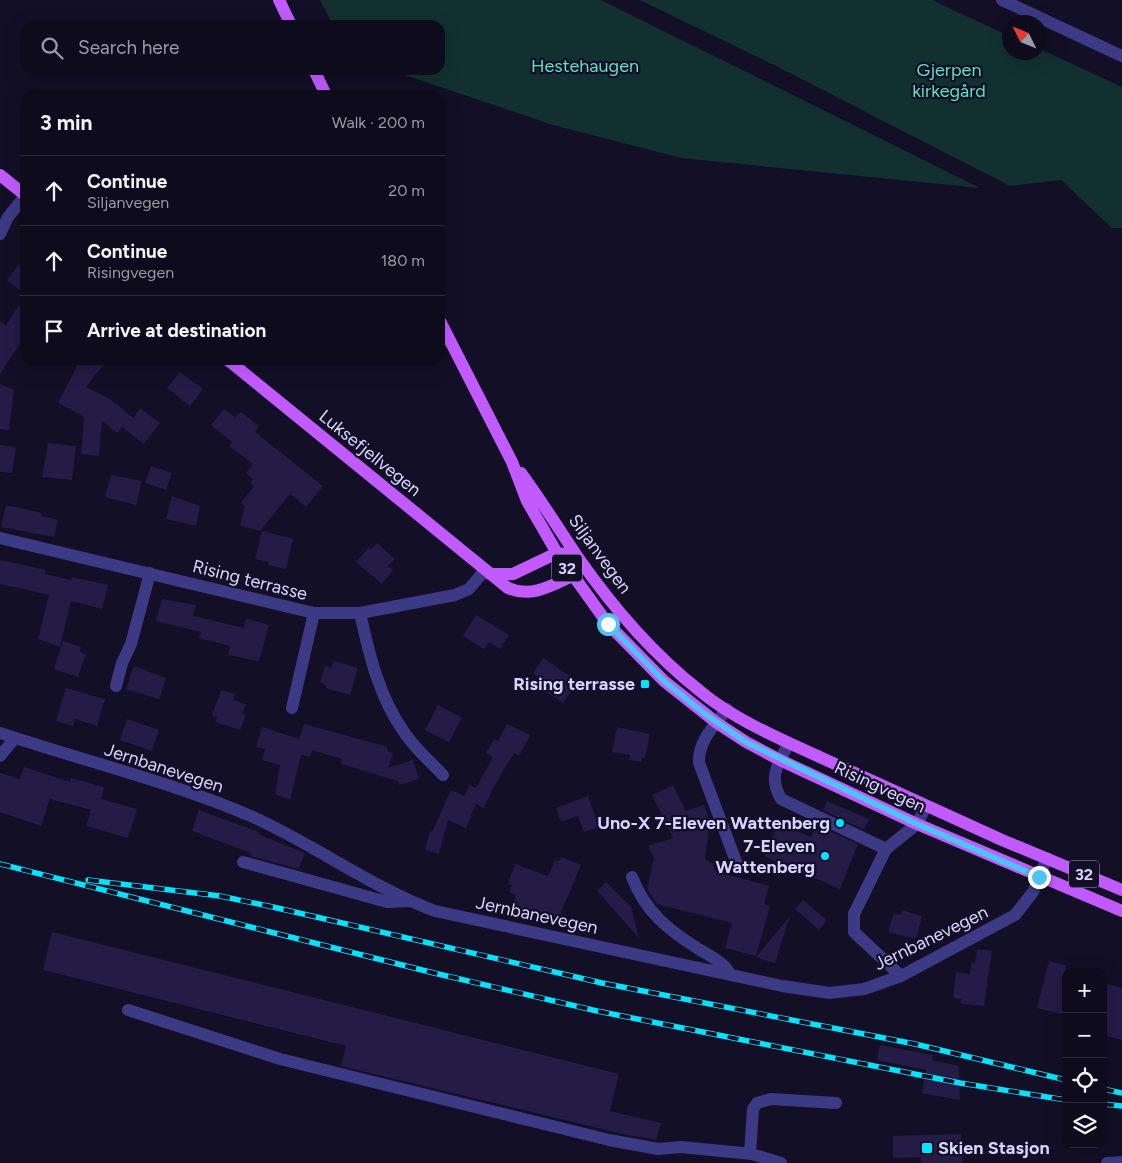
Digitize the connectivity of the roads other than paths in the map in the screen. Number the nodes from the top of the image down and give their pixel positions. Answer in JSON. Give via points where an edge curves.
{"nodes":[{"id":1,"x":279,"y":0,"type":"edge"},
{"id":2,"x":1002,"y":0,"type":"edge"},
{"id":3,"x":289,"y":20,"type":"edge"},
{"id":4,"x":1122,"y":56,"type":"edge"},
{"id":5,"x":316,"y":75,"type":"edge"},
{"id":6,"x":324,"y":90,"type":"edge"},
{"id":7,"x":0,"y":175,"type":"edge"},
{"id":8,"x":20,"y":192,"type":"edge"},
{"id":9,"x":20,"y":202,"type":"edge"},
{"id":10,"x":0,"y":234,"type":"edge"},
{"id":11,"x":445,"y":331,"type":"edge"},
{"id":12,"x":234,"y":365,"type":"edge"},
{"id":13,"x":512,"y":462,"type":"junction"},
{"id":14,"x":0,"y":538,"type":"edge"},
{"id":15,"x":557,"y":553,"type":"junction"},
{"id":16,"x":578,"y":556,"type":"junction"},
{"id":17,"x":488,"y":572,"type":"junction"},
{"id":18,"x":150,"y":573,"type":"junction"},
{"id":19,"x":572,"y":576,"type":"junction"},
{"id":20,"x":314,"y":613,"type":"junction"},
{"id":21,"x":360,"y":613,"type":"junction"},
{"id":22,"x":666,"y":660,"type":"joint"},
{"id":23,"x":642,"y":661,"type":"joint"},
{"id":24,"x":116,"y":686,"type":"dead end"},
{"id":25,"x":292,"y":708,"type":"dead end"},
{"id":26,"x":727,"y":709,"type":"junction"},
{"id":27,"x":717,"y":723,"type":"junction"},
{"id":28,"x":0,"y":733,"type":"edge"},
{"id":29,"x":15,"y":738,"type":"junction"},
{"id":30,"x":789,"y":744,"type":"junction"},
{"id":31,"x":0,"y":756,"type":"edge"},
{"id":32,"x":780,"y":760,"type":"junction"},
{"id":33,"x":443,"y":775,"type":"dead end"},
{"id":34,"x":926,"y":806,"type":"junction"},
{"id":35,"x":917,"y":824,"type":"junction"},
{"id":36,"x":886,"y":849,"type":"junction"},
{"id":37,"x":1047,"y":858,"type":"junction"},
{"id":38,"x":243,"y":862,"type":"dead end"},
{"id":39,"x":737,"y":864,"type":"dead end"},
{"id":40,"x":632,"y":877,"type":"dead end"},
{"id":41,"x":1039,"y":877,"type":"junction"},
{"id":42,"x":1122,"y":890,"type":"edge"},
{"id":43,"x":410,"y":901,"type":"junction"},
{"id":44,"x":1122,"y":911,"type":"edge"},
{"id":45,"x":730,"y":974,"type":"junction"},
{"id":46,"x":901,"y":976,"type":"junction"},
{"id":47,"x":128,"y":1010,"type":"dead end"},
{"id":48,"x":836,"y":1102,"type":"dead end"},
{"id":49,"x":750,"y":1153,"type":"junction"},
{"id":50,"x":1122,"y":1162,"type":"edge"},
{"id":51,"x":781,"y":1163,"type":"edge"},
{"id":52,"x":1107,"y":1163,"type":"edge"}],
"edges":[{"from":1,"to":3,"type":"main road"},
{"from":2,"to":4,"type":"street"},
{"from":5,"to":6,"type":"main road"},
{"from":7,"to":8,"type":"main road"},
{"from":9,"to":10,"type":"street"},
{"from":11,"to":13,"type":"main road","name":"Siljanvegen","number":"32"},
{"from":12,"to":17,"type":"main road","name":"Luksefjellvegen"},
{"from":13,"to":15,"type":"main road","name":"Siljanvegen","number":"32","via":[[527,502]]},
{"from":13,"to":16,"type":"main road","name":"Siljanvegen","number":"32"},
{"from":14,"to":18,"type":"street","name":"Rising terrasse"},
{"from":15,"to":16,"type":"main road"},
{"from":15,"to":17,"type":"main road","via":[[513,574]]},
{"from":15,"to":19,"type":"main road","name":"Siljanvegen","number":"32"},
{"from":16,"to":19,"type":"main road"},
{"from":16,"to":22,"type":"main road","name":"Siljanvegen","number":"32","via":[[616,606]]},
{"from":17,"to":19,"type":"main road","name":"Luksefjellvegen","via":[[508,588],[527,592],[542,590]]},
{"from":17,"to":21,"type":"street","name":"Rising terrasse","via":[[469,589],[455,595]]},
{"from":18,"to":20,"type":"street","name":"Rising terrasse"},
{"from":18,"to":24,"type":"street"},
{"from":19,"to":23,"type":"main road","name":"Siljanvegen","number":"32","via":[[608,624]]},
{"from":20,"to":21,"type":"street","name":"Rising terrasse"},
{"from":20,"to":25,"type":"street"},
{"from":21,"to":33,"type":"street","via":[[370,658],[389,706],[404,733]]},
{"from":22,"to":26,"type":"main road","name":"Risingvegen","number":"32","via":[[700,692]]},
{"from":23,"to":27,"type":"main road","name":"Risingvegen","number":"32"},
{"from":26,"to":27,"type":"street"},
{"from":26,"to":30,"type":"main road","name":"Risingvegen","number":"32"},
{"from":27,"to":32,"type":"main road","name":"Risingvegen","number":"32"},
{"from":27,"to":39,"type":"street","via":[[698,751],[699,763]]},
{"from":28,"to":29,"type":"street","name":"Jernbanevegen"},
{"from":29,"to":31,"type":"street"},
{"from":29,"to":43,"type":"street","name":"Jernbanevegen","via":[[250,816],[292,835]]},
{"from":30,"to":32,"type":"street"},
{"from":30,"to":34,"type":"main road","name":"Risingvegen","number":"32"},
{"from":32,"to":35,"type":"main road","name":"Risingvegen","number":"32"},
{"from":32,"to":36,"type":"street","via":[[774,787],[781,798]]},
{"from":34,"to":35,"type":"street"},
{"from":34,"to":37,"type":"main road","name":"Risingvegen","number":"32"},
{"from":35,"to":36,"type":"street"},
{"from":35,"to":41,"type":"main road","name":"Risingvegen","number":"32"},
{"from":36,"to":46,"type":"street","via":[[854,914],[854,932]]},
{"from":37,"to":41,"type":"street","name":"Jernbanevegen"},
{"from":37,"to":42,"type":"main road","name":"Risingvegen","number":"32"},
{"from":38,"to":43,"type":"street","via":[[387,902]]},
{"from":40,"to":45,"type":"street","via":[[645,905],[659,922],[720,962]]},
{"from":41,"to":44,"type":"main road","name":"Risingvegen","number":"32"},
{"from":41,"to":46,"type":"street","name":"Jernbanevegen","via":[[1033,892],[1015,915]]},
{"from":43,"to":45,"type":"street","name":"Jernbanevegen","via":[[435,911]]},
{"from":45,"to":46,"type":"street","name":"Jernbanevegen","via":[[830,993],[864,989]]},
{"from":47,"to":49,"type":"street","via":[[280,1059],[609,1140],[658,1150],[681,1147]]},
{"from":48,"to":49,"type":"street","via":[[771,1099],[757,1103],[753,1109]]},
{"from":49,"to":51,"type":"street"},
{"from":50,"to":52,"type":"street"}]}
